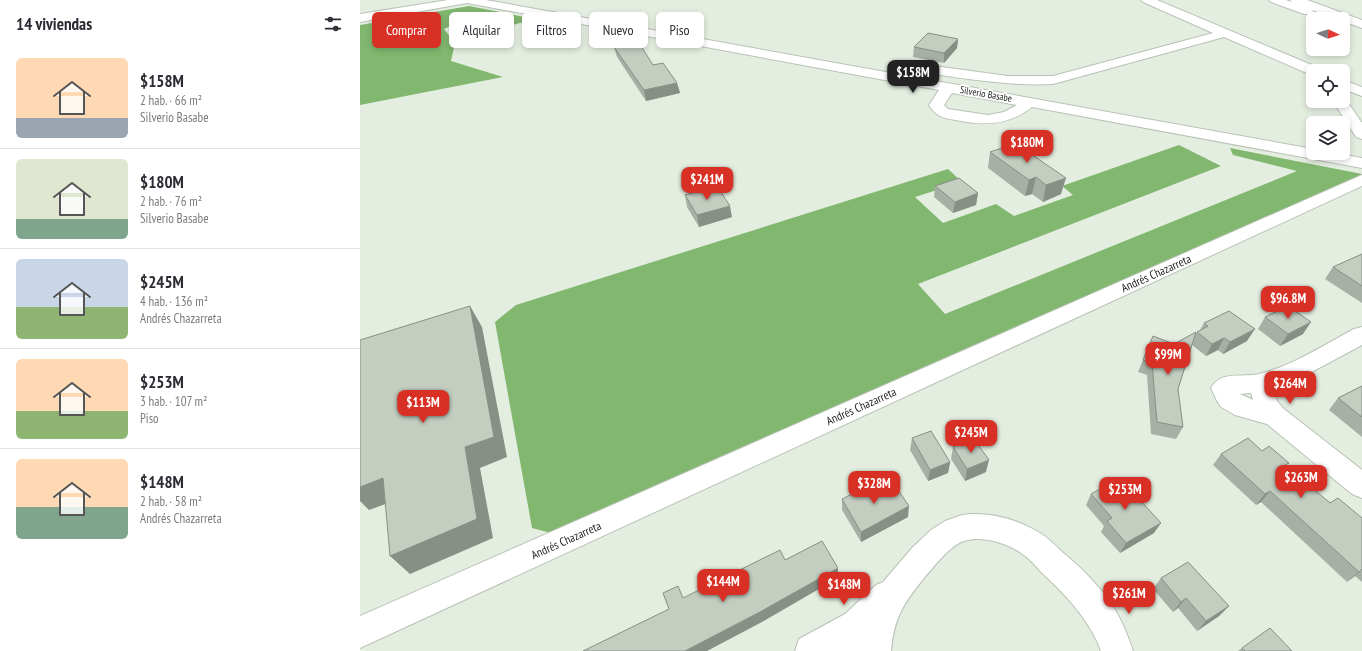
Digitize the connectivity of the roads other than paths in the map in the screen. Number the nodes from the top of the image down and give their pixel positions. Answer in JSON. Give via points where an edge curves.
{"nodes":[{"id":1,"x":1147,"y":0,"type":"edge"},
{"id":2,"x":1276,"y":0,"type":"edge"},
{"id":3,"x":1296,"y":0,"type":"edge"},
{"id":4,"x":477,"y":1,"type":"edge"},
{"id":5,"x":1309,"y":12,"type":"edge"},
{"id":6,"x":360,"y":18,"type":"edge"},
{"id":7,"x":1362,"y":24,"type":"edge"},
{"id":8,"x":1350,"y":28,"type":"edge"},
{"id":9,"x":1362,"y":32,"type":"edge"},
{"id":10,"x":1226,"y":33,"type":"junction"},
{"id":11,"x":922,"y":68,"type":"dead end"},
{"id":12,"x":1306,"y":68,"type":"edge"},
{"id":13,"x":1350,"y":86,"type":"edge"},
{"id":14,"x":948,"y":87,"type":"junction"},
{"id":15,"x":1362,"y":92,"type":"edge"},
{"id":16,"x":1350,"y":93,"type":"edge"},
{"id":17,"x":1030,"y":102,"type":"junction"},
{"id":18,"x":1345,"y":108,"type":"edge"},
{"id":19,"x":1362,"y":108,"type":"edge"},
{"id":20,"x":1362,"y":134,"type":"edge"},
{"id":21,"x":1362,"y":163,"type":"edge"},
{"id":22,"x":1362,"y":180,"type":"edge"},
{"id":23,"x":1362,"y":335,"type":"edge"},
{"id":24,"x":1283,"y":377,"type":"junction"},
{"id":25,"x":1275,"y":416,"type":"junction"},
{"id":26,"x":1362,"y":486,"type":"edge"},
{"id":27,"x":897,"y":587,"type":"junction"},
{"id":28,"x":1094,"y":606,"type":"junction"},
{"id":29,"x":360,"y":632,"type":"edge"},
{"id":30,"x":811,"y":651,"type":"edge"},
{"id":31,"x":834,"y":651,"type":"edge"},
{"id":32,"x":850,"y":651,"type":"edge"},
{"id":33,"x":876,"y":651,"type":"edge"},
{"id":34,"x":1117,"y":651,"type":"edge"},
{"id":35,"x":1129,"y":651,"type":"edge"}],
"edges":[{"from":1,"to":10,"type":"street"},
{"from":2,"to":5,"type":"street"},
{"from":3,"to":7,"type":"street"},
{"from":4,"to":6,"type":"street","name":"Silverio Basabe"},
{"from":4,"to":14,"type":"street","name":"Silverio Basabe"},
{"from":8,"to":9,"type":"street"},
{"from":10,"to":11,"type":"street","via":[[1053,80],[981,76]]},
{"from":10,"to":12,"type":"street"},
{"from":13,"to":15,"type":"street"},
{"from":14,"to":17,"type":"street","name":"Silverio Basabe"},
{"from":14,"to":17,"type":"street","via":[[936,105],[943,113],[988,121],[1003,118]]},
{"from":16,"to":19,"type":"street"},
{"from":17,"to":21,"type":"street","name":"Silverio Basabe"},
{"from":18,"to":20,"type":"street"},
{"from":22,"to":29,"type":"street","name":"Andrés Chazarreta"},
{"from":23,"to":24,"type":"street"},
{"from":24,"to":25,"type":"street","via":[[1263,394],[1266,405]]},
{"from":24,"to":25,"type":"street","via":[[1256,384],[1228,385],[1223,388],[1228,399],[1237,404]]},
{"from":25,"to":26,"type":"street"},
{"from":27,"to":28,"type":"street","via":[[928,552],[944,539],[961,529],[978,526],[1000,529],[1030,542],[1069,576]]},
{"from":27,"to":30,"type":"street","via":[[856,625]]},
{"from":27,"to":33,"type":"street","via":[[882,614],[876,636]]},
{"from":28,"to":34,"type":"street"},
{"from":28,"to":35,"type":"street"},
{"from":31,"to":32,"type":"street"}]}
